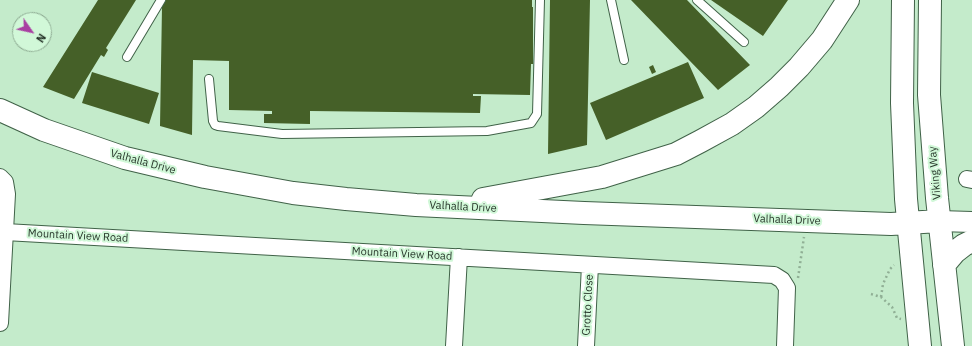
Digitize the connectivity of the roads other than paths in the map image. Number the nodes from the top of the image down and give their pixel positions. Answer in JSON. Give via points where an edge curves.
{"nodes":[{"id":1,"x":161,"y":0,"type":"edge"},
{"id":2,"x":540,"y":0,"type":"edge"},
{"id":3,"x":611,"y":0,"type":"edge"},
{"id":4,"x":697,"y":0,"type":"edge"},
{"id":5,"x":848,"y":0,"type":"edge"},
{"id":6,"x":903,"y":0,"type":"edge"},
{"id":7,"x":930,"y":0,"type":"edge"},
{"id":8,"x":744,"y":42,"type":"dead end"},
{"id":9,"x":127,"y":57,"type":"dead end"},
{"id":10,"x":624,"y":60,"type":"dead end"},
{"id":11,"x":209,"y":79,"type":"dead end"},
{"id":12,"x":0,"y":110,"type":"edge"},
{"id":13,"x":0,"y":177,"type":"edge"},
{"id":14,"x":416,"y":205,"type":"junction"},
{"id":15,"x":940,"y":221,"type":"junction"},
{"id":16,"x":909,"y":222,"type":"junction"},
{"id":17,"x":972,"y":222,"type":"edge"},
{"id":18,"x":5,"y":232,"type":"junction"},
{"id":19,"x":972,"y":241,"type":"edge"},
{"id":20,"x":459,"y":257,"type":"junction"},
{"id":21,"x":590,"y":265,"type":"junction"},
{"id":22,"x":944,"y":265,"type":"junction"},
{"id":23,"x":0,"y":323,"type":"edge"},
{"id":24,"x":454,"y":346,"type":"edge"},
{"id":25,"x":586,"y":346,"type":"edge"},
{"id":26,"x":785,"y":346,"type":"edge"},
{"id":27,"x":920,"y":346,"type":"edge"},
{"id":28,"x":953,"y":346,"type":"edge"}],
"edges":[{"from":1,"to":9,"type":"lane"},
{"from":2,"to":11,"type":"lane","via":[[537,114],[531,123],[487,131],[282,134],[218,126],[213,121]]},
{"from":3,"to":10,"type":"lane"},
{"from":4,"to":8,"type":"lane"},
{"from":5,"to":14,"type":"main road","via":[[822,40],[779,87],[732,124],[676,154],[602,177],[482,199]]},
{"from":6,"to":16,"type":"main road","via":[[902,103]]},
{"from":7,"to":15,"type":"main road","name":"Viking Way","via":[[928,95]]},
{"from":12,"to":14,"type":"main road","name":"Valhalla Drive","via":[[87,146],[163,168],[293,193]]},
{"from":13,"to":18,"type":"street","via":[[7,188]]},
{"from":14,"to":16,"type":"main road","name":"Valhalla Drive","via":[[584,213]]},
{"from":15,"to":16,"type":"main road","name":"Valhalla Drive"},
{"from":15,"to":17,"type":"street"},
{"from":15,"to":22,"type":"main road","name":"Viking Way"},
{"from":16,"to":27,"type":"main road"},
{"from":18,"to":20,"type":"street","name":"Mountain View Road"},
{"from":18,"to":23,"type":"street"},
{"from":19,"to":22,"type":"main road","via":[[955,252]]},
{"from":20,"to":21,"type":"street","name":"Mountain View Road"},
{"from":20,"to":24,"type":"street"},
{"from":21,"to":25,"type":"street","name":"Grotto Close"},
{"from":21,"to":26,"type":"street","name":"Mountain View Road","via":[[774,275],[782,280],[788,293]]},
{"from":22,"to":28,"type":"main road","name":"Viking Way"}]}
